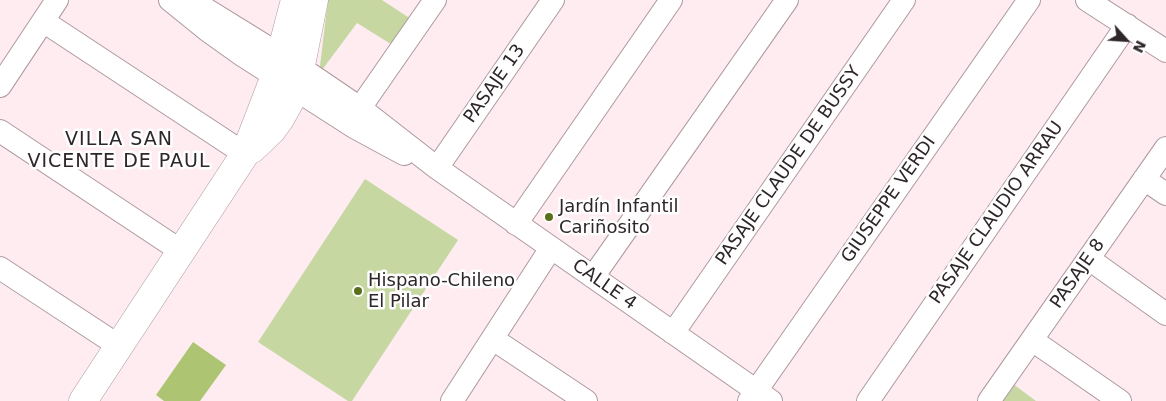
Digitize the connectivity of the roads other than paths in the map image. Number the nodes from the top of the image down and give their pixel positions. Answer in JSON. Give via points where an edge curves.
{"nodes":[{"id":1,"x":57,"y":0,"type":"edge"},
{"id":2,"x":170,"y":0,"type":"edge"},
{"id":3,"x":191,"y":0,"type":"edge"},
{"id":4,"x":295,"y":0,"type":"edge"},
{"id":5,"x":314,"y":0,"type":"edge"},
{"id":6,"x":435,"y":0,"type":"edge"},
{"id":7,"x":553,"y":0,"type":"edge"},
{"id":8,"x":671,"y":0,"type":"edge"},
{"id":9,"x":787,"y":0,"type":"edge"},
{"id":10,"x":904,"y":0,"type":"edge"},
{"id":11,"x":1029,"y":0,"type":"edge"},
{"id":12,"x":1087,"y":0,"type":"edge"},
{"id":13,"x":43,"y":21,"type":"junction"},
{"id":14,"x":1127,"y":26,"type":"junction"},
{"id":15,"x":1166,"y":51,"type":"edge"},
{"id":16,"x":288,"y":72,"type":"junction"},
{"id":17,"x":0,"y":86,"type":"edge"},
{"id":18,"x":360,"y":108,"type":"junction"},
{"id":19,"x":0,"y":131,"type":"edge"},
{"id":20,"x":1166,"y":148,"type":"edge"},
{"id":21,"x":245,"y":154,"type":"junction"},
{"id":22,"x":437,"y":168,"type":"junction"},
{"id":23,"x":1144,"y":179,"type":"junction"},
{"id":24,"x":1166,"y":194,"type":"edge"},
{"id":25,"x":516,"y":224,"type":"junction"},
{"id":26,"x":551,"y":248,"type":"junction"},
{"id":27,"x":181,"y":251,"type":"junction"},
{"id":28,"x":1088,"y":259,"type":"junction"},
{"id":29,"x":0,"y":268,"type":"edge"},
{"id":30,"x":592,"y":277,"type":"junction"},
{"id":31,"x":1166,"y":314,"type":"edge"},
{"id":32,"x":673,"y":333,"type":"junction"},
{"id":33,"x":493,"y":338,"type":"junction"},
{"id":34,"x":1032,"y":340,"type":"junction"},
{"id":35,"x":119,"y":346,"type":"junction"},
{"id":36,"x":759,"y":398,"type":"edge"},
{"id":37,"x":83,"y":401,"type":"edge"},
{"id":38,"x":452,"y":401,"type":"edge"},
{"id":39,"x":586,"y":401,"type":"edge"},
{"id":40,"x":868,"y":401,"type":"edge"},
{"id":41,"x":989,"y":401,"type":"edge"},
{"id":42,"x":1120,"y":401,"type":"edge"}],
"edges":[{"from":1,"to":13,"type":"street"},
{"from":2,"to":16,"type":"street","via":[[214,35]]},
{"from":3,"to":16,"type":"street"},
{"from":4,"to":16,"type":"main road"},
{"from":5,"to":16,"type":"main road"},
{"from":6,"to":18,"type":"street"},
{"from":7,"to":22,"type":"street","name":"PASAJE 13"},
{"from":8,"to":25,"type":"street"},
{"from":9,"to":30,"type":"street"},
{"from":10,"to":32,"type":"street","name":"PASAJE CLAUDE DE BUSSY"},
{"from":11,"to":36,"type":"street","name":"GIUSEPPE VERDI"},
{"from":12,"to":14,"type":"street"},
{"from":13,"to":17,"type":"street"},
{"from":13,"to":21,"type":"street"},
{"from":14,"to":15,"type":"street"},
{"from":14,"to":40,"type":"street","name":"PASAJE CLAUDIO ARRAU"},
{"from":16,"to":18,"type":"street","name":"CALLE 4"},
{"from":16,"to":21,"type":"main road"},
{"from":16,"to":22,"type":"street","name":"CALLE 4","via":[[367,134]]},
{"from":18,"to":22,"type":"street","name":"CALLE 4"},
{"from":19,"to":27,"type":"street"},
{"from":20,"to":23,"type":"street","name":"PASAJE 8"},
{"from":21,"to":27,"type":"main road"},
{"from":22,"to":25,"type":"street","name":"CALLE 4"},
{"from":23,"to":24,"type":"street"},
{"from":23,"to":28,"type":"street","name":"PASAJE 8"},
{"from":25,"to":26,"type":"street","name":"CALLE 4"},
{"from":26,"to":30,"type":"street","name":"CALLE 4"},
{"from":26,"to":33,"type":"street"},
{"from":27,"to":35,"type":"main road"},
{"from":28,"to":31,"type":"street"},
{"from":28,"to":34,"type":"street","name":"PASAJE 8"},
{"from":29,"to":35,"type":"street"},
{"from":30,"to":32,"type":"street","name":"CALLE 4"},
{"from":32,"to":36,"type":"street","name":"CALLE 4"},
{"from":33,"to":38,"type":"street"},
{"from":33,"to":39,"type":"street"},
{"from":34,"to":41,"type":"street","name":"PASAJE 8"},
{"from":34,"to":42,"type":"street"},
{"from":35,"to":37,"type":"main road"}]}
